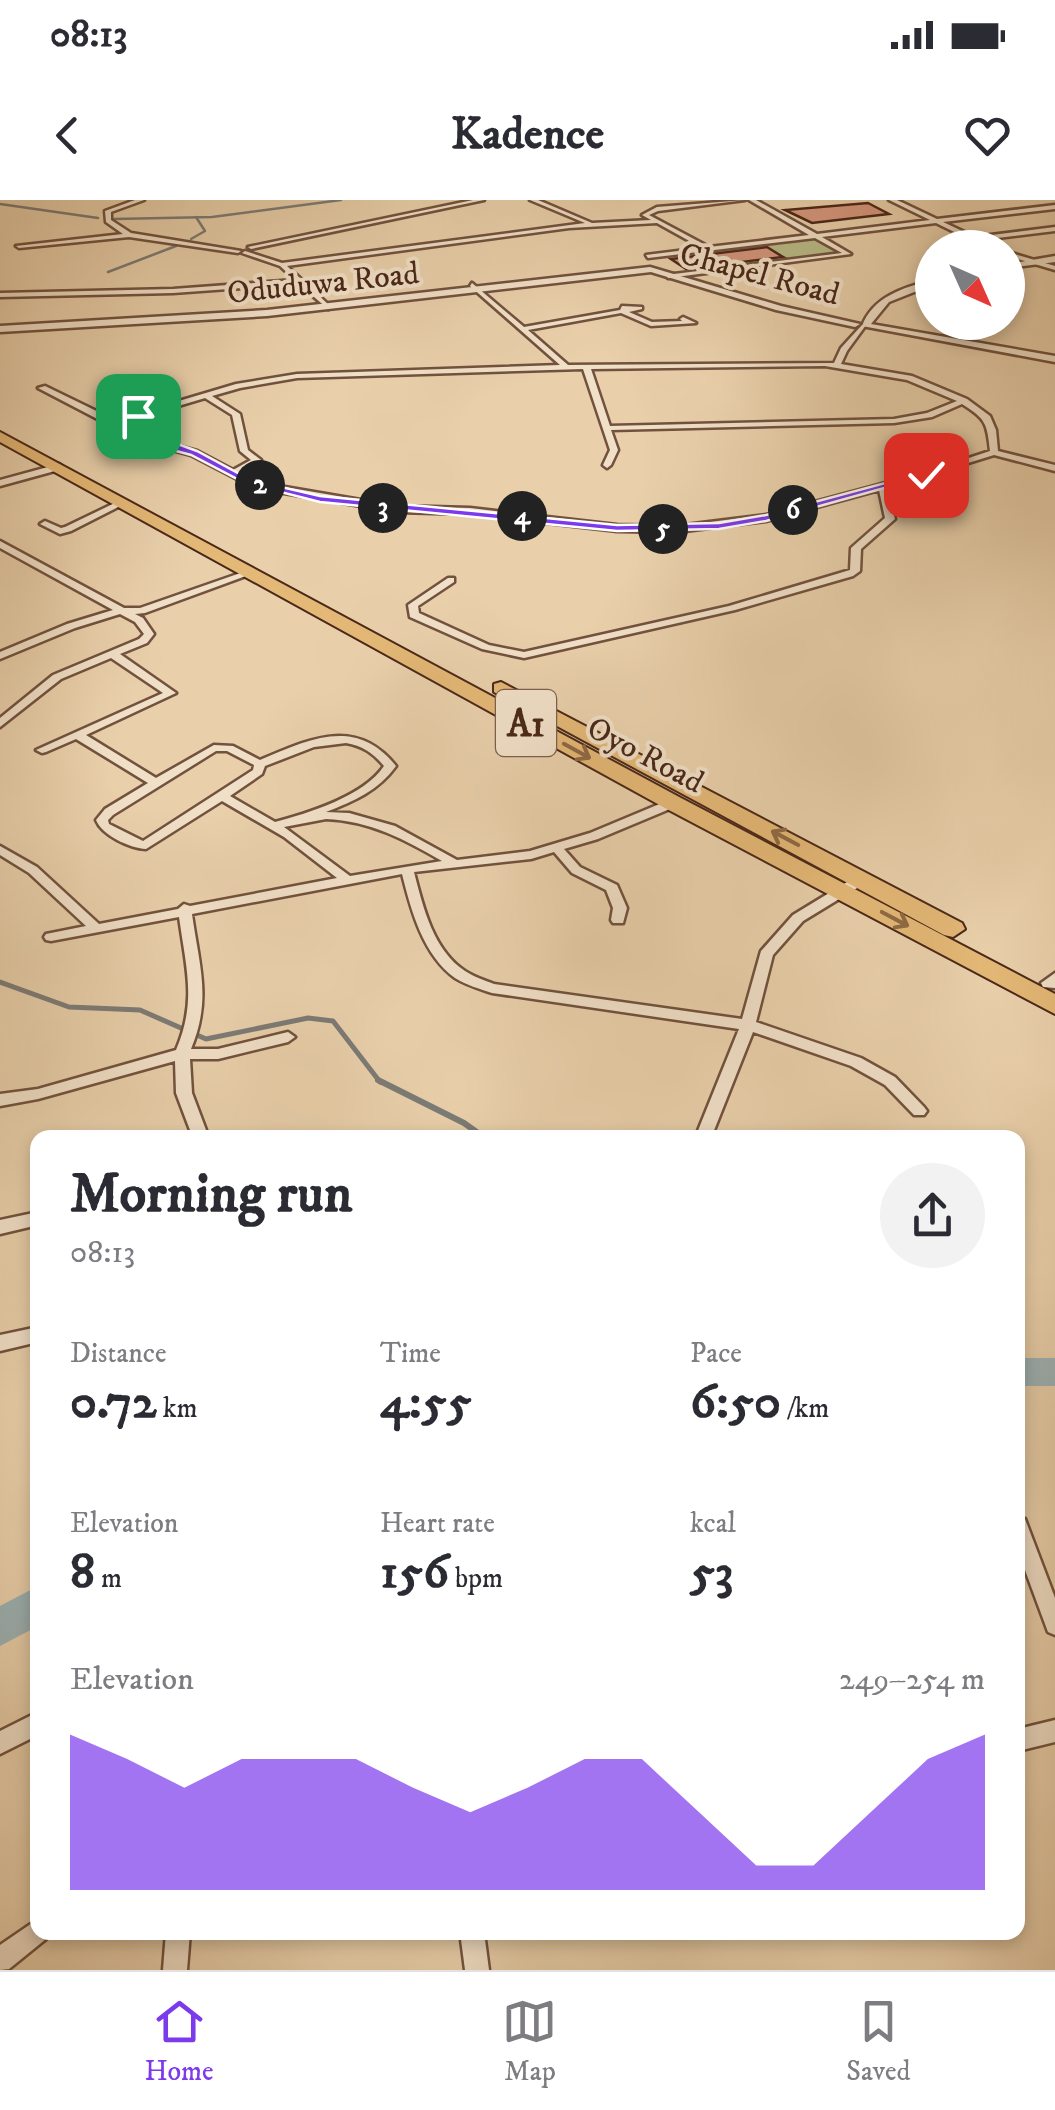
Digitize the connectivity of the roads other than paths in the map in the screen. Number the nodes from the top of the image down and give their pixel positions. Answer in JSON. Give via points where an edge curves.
{"nodes":[{"id":1,"x":141,"y":200,"type":"edge"},
{"id":2,"x":481,"y":200,"type":"edge"},
{"id":3,"x":534,"y":200,"type":"edge"},
{"id":4,"x":742,"y":200,"type":"edge"},
{"id":5,"x":752,"y":200,"type":"edge"},
{"id":6,"x":892,"y":200,"type":"edge"},
{"id":7,"x":1055,"y":207,"type":"edge"},
{"id":8,"x":939,"y":221,"type":"junction"},
{"id":9,"x":654,"y":222,"type":"junction"},
{"id":10,"x":605,"y":226,"type":"junction"},
{"id":11,"x":1055,"y":229,"type":"edge"},
{"id":12,"x":957,"y":230,"type":"edge"},
{"id":13,"x":1025,"y":233,"type":"edge"},
{"id":14,"x":130,"y":235,"type":"junction"},
{"id":15,"x":816,"y":235,"type":"junction"},
{"id":16,"x":20,"y":246,"type":"dead end"},
{"id":17,"x":706,"y":248,"type":"junction"},
{"id":18,"x":249,"y":250,"type":"junction"},
{"id":19,"x":1055,"y":259,"type":"edge"},
{"id":20,"x":266,"y":260,"type":"junction"},
{"id":21,"x":1027,"y":263,"type":"joint"},
{"id":22,"x":282,"y":266,"type":"junction"},
{"id":23,"x":1055,"y":268,"type":"edge"},
{"id":24,"x":659,"y":269,"type":"junction"},
{"id":25,"x":616,"y":274,"type":"junction"},
{"id":26,"x":301,"y":282,"type":"junction"},
{"id":27,"x":475,"y":288,"type":"junction"},
{"id":28,"x":915,"y":288,"type":"edge"},
{"id":29,"x":0,"y":294,"type":"edge"},
{"id":30,"x":326,"y":304,"type":"junction"},
{"id":31,"x":0,"y":319,"type":"edge"},
{"id":32,"x":683,"y":320,"type":"dead end"},
{"id":33,"x":862,"y":324,"type":"junction"},
{"id":34,"x":0,"y":329,"type":"edge"},
{"id":35,"x":522,"y":329,"type":"junction"},
{"id":36,"x":1055,"y":357,"type":"edge"},
{"id":37,"x":837,"y":365,"type":"junction"},
{"id":38,"x":586,"y":366,"type":"junction"},
{"id":39,"x":566,"y":367,"type":"junction"},
{"id":40,"x":42,"y":388,"type":"dead end"},
{"id":41,"x":206,"y":396,"type":"junction"},
{"id":42,"x":964,"y":401,"type":"junction"},
{"id":43,"x":112,"y":423,"type":"junction"},
{"id":44,"x":607,"y":428,"type":"junction"},
{"id":45,"x":2,"y":429,"type":"edge"},
{"id":46,"x":994,"y":452,"type":"junction"},
{"id":47,"x":607,"y":465,"type":"dead end"},
{"id":48,"x":59,"y":467,"type":"junction"},
{"id":49,"x":1055,"y":468,"type":"edge"},
{"id":50,"x":231,"y":474,"type":"junction"},
{"id":51,"x":0,"y":483,"type":"edge"},
{"id":52,"x":882,"y":486,"type":"junction"},
{"id":53,"x":124,"y":502,"type":"junction"},
{"id":54,"x":45,"y":524,"type":"dead end"},
{"id":55,"x":0,"y":544,"type":"edge"},
{"id":56,"x":252,"y":572,"type":"junction"},
{"id":57,"x":451,"y":580,"type":"dead end"},
{"id":58,"x":119,"y":611,"type":"junction"},
{"id":59,"x":0,"y":643,"type":"edge"},
{"id":60,"x":12,"y":650,"type":"junction"},
{"id":61,"x":112,"y":654,"type":"junction"},
{"id":62,"x":0,"y":656,"type":"edge"},
{"id":63,"x":0,"y":724,"type":"edge"},
{"id":64,"x":78,"y":735,"type":"junction"},
{"id":65,"x":42,"y":750,"type":"dead end"},
{"id":66,"x":260,"y":764,"type":"junction"},
{"id":67,"x":156,"y":783,"type":"junction"},
{"id":68,"x":224,"y":797,"type":"junction"},
{"id":69,"x":673,"y":804,"type":"junction"},
{"id":70,"x":302,"y":817,"type":"junction"},
{"id":71,"x":274,"y":826,"type":"junction"},
{"id":72,"x":556,"y":847,"type":"junction"},
{"id":73,"x":0,"y":850,"type":"edge"},
{"id":74,"x":457,"y":866,"type":"junction"},
{"id":75,"x":407,"y":870,"type":"junction"},
{"id":76,"x":862,"y":879,"type":"junction"},
{"id":77,"x":348,"y":880,"type":"junction"},
{"id":78,"x":843,"y":891,"type":"junction"},
{"id":79,"x":184,"y":908,"type":"junction"},
{"id":80,"x":618,"y":920,"type":"dead end"},
{"id":81,"x":94,"y":926,"type":"junction"},
{"id":82,"x":50,"y":936,"type":"dead end"},
{"id":83,"x":1054,"y":982,"type":"edge"},
{"id":84,"x":1055,"y":1006,"type":"edge"},
{"id":85,"x":748,"y":1025,"type":"junction"},
{"id":86,"x":288,"y":1038,"type":"dead end"},
{"id":87,"x":182,"y":1054,"type":"junction"},
{"id":88,"x":0,"y":1100,"type":"edge"},
{"id":89,"x":919,"y":1111,"type":"dead end"},
{"id":90,"x":195,"y":1130,"type":"edge"},
{"id":91,"x":705,"y":1130,"type":"edge"},
{"id":92,"x":30,"y":1220,"type":"edge"},
{"id":93,"x":0,"y":1227,"type":"edge"},
{"id":94,"x":30,"y":1336,"type":"edge"},
{"id":95,"x":0,"y":1343,"type":"edge"},
{"id":96,"x":1025,"y":1545,"type":"edge"},
{"id":97,"x":1055,"y":1625,"type":"edge"},
{"id":98,"x":30,"y":1727,"type":"edge"},
{"id":99,"x":1055,"y":1731,"type":"edge"},
{"id":100,"x":1025,"y":1738,"type":"edge"},
{"id":101,"x":0,"y":1743,"type":"edge"},
{"id":102,"x":30,"y":1937,"type":"edge"},
{"id":103,"x":177,"y":1940,"type":"edge"},
{"id":104,"x":473,"y":1940,"type":"edge"},
{"id":105,"x":0,"y":1960,"type":"edge"},
{"id":106,"x":175,"y":1970,"type":"edge"},
{"id":107,"x":476,"y":1970,"type":"edge"}],
"edges":[{"from":1,"to":14,"type":"street","via":[[108,211],[108,221]]},
{"from":2,"to":18,"type":"street"},
{"from":3,"to":10,"type":"street"},
{"from":4,"to":9,"type":"street","via":[[644,215]]},
{"from":5,"to":15,"type":"street"},
{"from":6,"to":8,"type":"street"},
{"from":7,"to":8,"type":"street"},
{"from":8,"to":12,"type":"street"},
{"from":8,"to":15,"type":"street"},
{"from":9,"to":10,"type":"street"},
{"from":9,"to":17,"type":"street"},
{"from":10,"to":22,"type":"street"},
{"from":11,"to":13,"type":"street"},
{"from":14,"to":16,"type":"street"},
{"from":14,"to":18,"type":"street"},
{"from":15,"to":17,"type":"street"},
{"from":15,"to":24,"type":"street","via":[[850,254]]},
{"from":17,"to":24,"type":"street"},
{"from":18,"to":20,"type":"street"},
{"from":18,"to":20,"type":"street"},
{"from":19,"to":21,"type":"street"},
{"from":20,"to":22,"type":"street"},
{"from":21,"to":23,"type":"street"},
{"from":22,"to":26,"type":"street"},
{"from":24,"to":25,"type":"street","name":"Oduduwa Road"},
{"from":24,"to":25,"type":"street"},
{"from":24,"to":27,"type":"street","name":"Oduduwa Road"},
{"from":24,"to":33,"type":"street","name":"Chapel Road"},
{"from":25,"to":27,"type":"street","name":"Oduduwa Road"},
{"from":26,"to":29,"type":"street"},
{"from":26,"to":30,"type":"street"},
{"from":27,"to":30,"type":"street","name":"Oduduwa Road"},
{"from":27,"to":35,"type":"street"},
{"from":28,"to":33,"type":"street","via":[[891,296]]},
{"from":30,"to":31,"type":"street","name":"Oduduwa Road"},
{"from":30,"to":34,"type":"street","name":"Oduduwa Road"},
{"from":32,"to":35,"type":"street","via":[[693,324],[651,324],[623,310]]},
{"from":33,"to":36,"type":"street","name":"Chapel Road"},
{"from":33,"to":37,"type":"street"},
{"from":35,"to":39,"type":"street"},
{"from":37,"to":38,"type":"street"},
{"from":37,"to":42,"type":"street","via":[[909,378]]},
{"from":38,"to":39,"type":"street"},
{"from":38,"to":44,"type":"street"},
{"from":39,"to":41,"type":"street","via":[[313,374]]},
{"from":40,"to":43,"type":"street"},
{"from":41,"to":43,"type":"street"},
{"from":41,"to":50,"type":"street","via":[[236,414],[244,451],[258,460]]},
{"from":42,"to":44,"type":"street","via":[[894,421]]},
{"from":42,"to":46,"type":"street","via":[[986,416]]},
{"from":43,"to":50,"type":"street"},
{"from":44,"to":47,"type":"street","via":[[614,450]]},
{"from":45,"to":48,"type":"highway","name":"Oyo Road","number":"A1"},
{"from":76,"to":45,"type":"highway","name":"Oyo Road","number":"A1","one_way":true},
{"from":46,"to":49,"type":"street"},
{"from":46,"to":52,"type":"street"},
{"from":48,"to":51,"type":"street"},
{"from":48,"to":53,"type":"highway","name":"Oyo Road","number":"A1"},
{"from":50,"to":52,"type":"street","via":[[320,499],[396,510],[677,530],[766,518]]},
{"from":52,"to":57,"type":"street","via":[[890,520],[856,548],[856,571],[850,574],[540,651],[502,652],[414,615],[413,605]]},
{"from":53,"to":54,"type":"street","via":[[68,529]]},
{"from":53,"to":56,"type":"highway","name":"Oyo Road","number":"A1"},
{"from":55,"to":58,"type":"street"},
{"from":56,"to":58,"type":"street","via":[[140,611]]},
{"from":56,"to":69,"type":"highway","name":"Oyo Road","number":"A1","one_way":true},
{"from":58,"to":60,"type":"street"},
{"from":58,"to":61,"type":"street","via":[[140,620],[148,634]]},
{"from":59,"to":60,"type":"street"},
{"from":60,"to":62,"type":"street"},
{"from":61,"to":63,"type":"street","via":[[57,678]]},
{"from":61,"to":64,"type":"street","via":[[171,693]]},
{"from":64,"to":65,"type":"street"},
{"from":64,"to":67,"type":"street"},
{"from":66,"to":67,"type":"street","via":[[214,748]]},
{"from":66,"to":68,"type":"street"},
{"from":66,"to":70,"type":"street","via":[[335,736],[386,759],[386,773],[368,789]]},
{"from":67,"to":68,"type":"street","via":[[108,812],[104,826],[146,845]]},
{"from":68,"to":71,"type":"street"},
{"from":69,"to":72,"type":"street"},
{"from":69,"to":78,"type":"highway","name":"Oyo Road","number":"A1"},
{"from":70,"to":71,"type":"street"},
{"from":70,"to":74,"type":"street","via":[[371,819]]},
{"from":71,"to":77,"type":"street"},
{"from":72,"to":74,"type":"street"},
{"from":72,"to":80,"type":"street","via":[[576,870],[612,888]]},
{"from":73,"to":81,"type":"street","via":[[33,870]]},
{"from":74,"to":75,"type":"street"},
{"from":75,"to":77,"type":"street"},
{"from":75,"to":85,"type":"street","via":[[418,911],[461,975],[492,988]]},
{"from":76,"to":78,"type":"street"},
{"from":76,"to":83,"type":"highway","name":"Oyo Road","number":"A1"},
{"from":77,"to":79,"type":"street"},
{"from":78,"to":84,"type":"highway","name":"Oyo Road","number":"A1","one_way":true},
{"from":78,"to":85,"type":"street","via":[[798,918],[766,954]]},
{"from":79,"to":81,"type":"street"},
{"from":79,"to":87,"type":"street","via":[[197,985],[194,1025]]},
{"from":81,"to":82,"type":"street"},
{"from":85,"to":89,"type":"street","via":[[856,1062],[890,1081]]},
{"from":85,"to":91,"type":"street"},
{"from":86,"to":87,"type":"street","via":[[218,1054]]},
{"from":87,"to":88,"type":"street"},
{"from":87,"to":90,"type":"street"},
{"from":92,"to":93,"type":"street"},
{"from":94,"to":95,"type":"street"},
{"from":96,"to":97,"type":"street"},
{"from":98,"to":101,"type":"street"},
{"from":99,"to":100,"type":"street"},
{"from":102,"to":105,"type":"street"},
{"from":103,"to":106,"type":"street"},
{"from":104,"to":107,"type":"street"}]}
